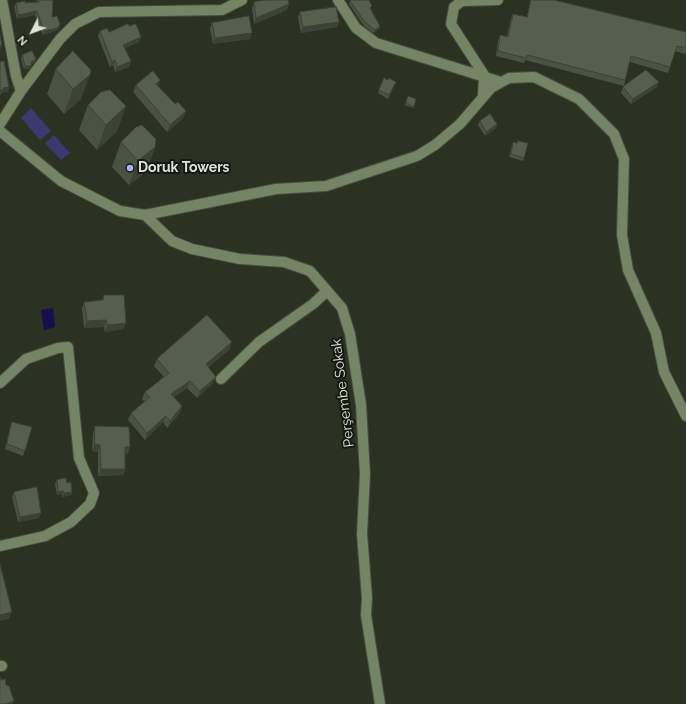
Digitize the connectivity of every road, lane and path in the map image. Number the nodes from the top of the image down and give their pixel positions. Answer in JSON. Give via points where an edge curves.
{"nodes":[{"id":1,"x":2,"y":0,"type":"edge"},
{"id":2,"x":242,"y":0,"type":"edge"},
{"id":3,"x":338,"y":0,"type":"edge"},
{"id":4,"x":498,"y":0,"type":"edge"},
{"id":5,"x":484,"y":75,"type":"junction"},
{"id":6,"x":501,"y":82,"type":"junction"},
{"id":7,"x":22,"y":91,"type":"junction"},
{"id":8,"x":484,"y":96,"type":"junction"},
{"id":9,"x":0,"y":124,"type":"edge"},
{"id":10,"x":0,"y":131,"type":"edge"},
{"id":11,"x":145,"y":215,"type":"junction"},
{"id":12,"x":327,"y":291,"type":"junction"},
{"id":13,"x":221,"y":379,"type":"dead end"},
{"id":14,"x":0,"y":383,"type":"edge"},
{"id":15,"x":686,"y":416,"type":"edge"},
{"id":16,"x":0,"y":546,"type":"edge"},
{"id":17,"x":380,"y":704,"type":"edge"}],
"edges":[{"from":1,"to":7,"type":"street","via":[[16,76]]},
{"from":2,"to":7,"type":"street","via":[[222,10],[99,12],[65,32]]},
{"from":3,"to":5,"type":"street","via":[[356,28],[376,43]]},
{"from":4,"to":5,"type":"street","via":[[462,1],[454,7],[451,24]]},
{"from":5,"to":6,"type":"street"},
{"from":5,"to":8,"type":"street"},
{"from":6,"to":8,"type":"street"},
{"from":6,"to":15,"type":"street","via":[[509,78],[534,77],[579,99],[614,134],[624,159],[622,235],[628,270],[656,333],[664,372]]},
{"from":7,"to":9,"type":"street"},
{"from":8,"to":11,"type":"street","via":[[460,124],[417,156],[326,186],[276,189]]},
{"from":10,"to":11,"type":"street","via":[[61,180],[120,211]]},
{"from":11,"to":12,"type":"street","name":"Perşembe Sokak","via":[[172,241],[192,249],[240,259],[284,262],[310,271]]},
{"from":12,"to":13,"type":"street","via":[[259,342]]},
{"from":12,"to":17,"type":"street","name":"Perşembe Sokak","via":[[342,308],[350,334],[361,405],[365,474],[362,534],[366,615]]},
{"from":14,"to":16,"type":"street","via":[[26,359],[68,347],[79,458],[94,493],[90,504],[71,522],[45,536]]}]}
